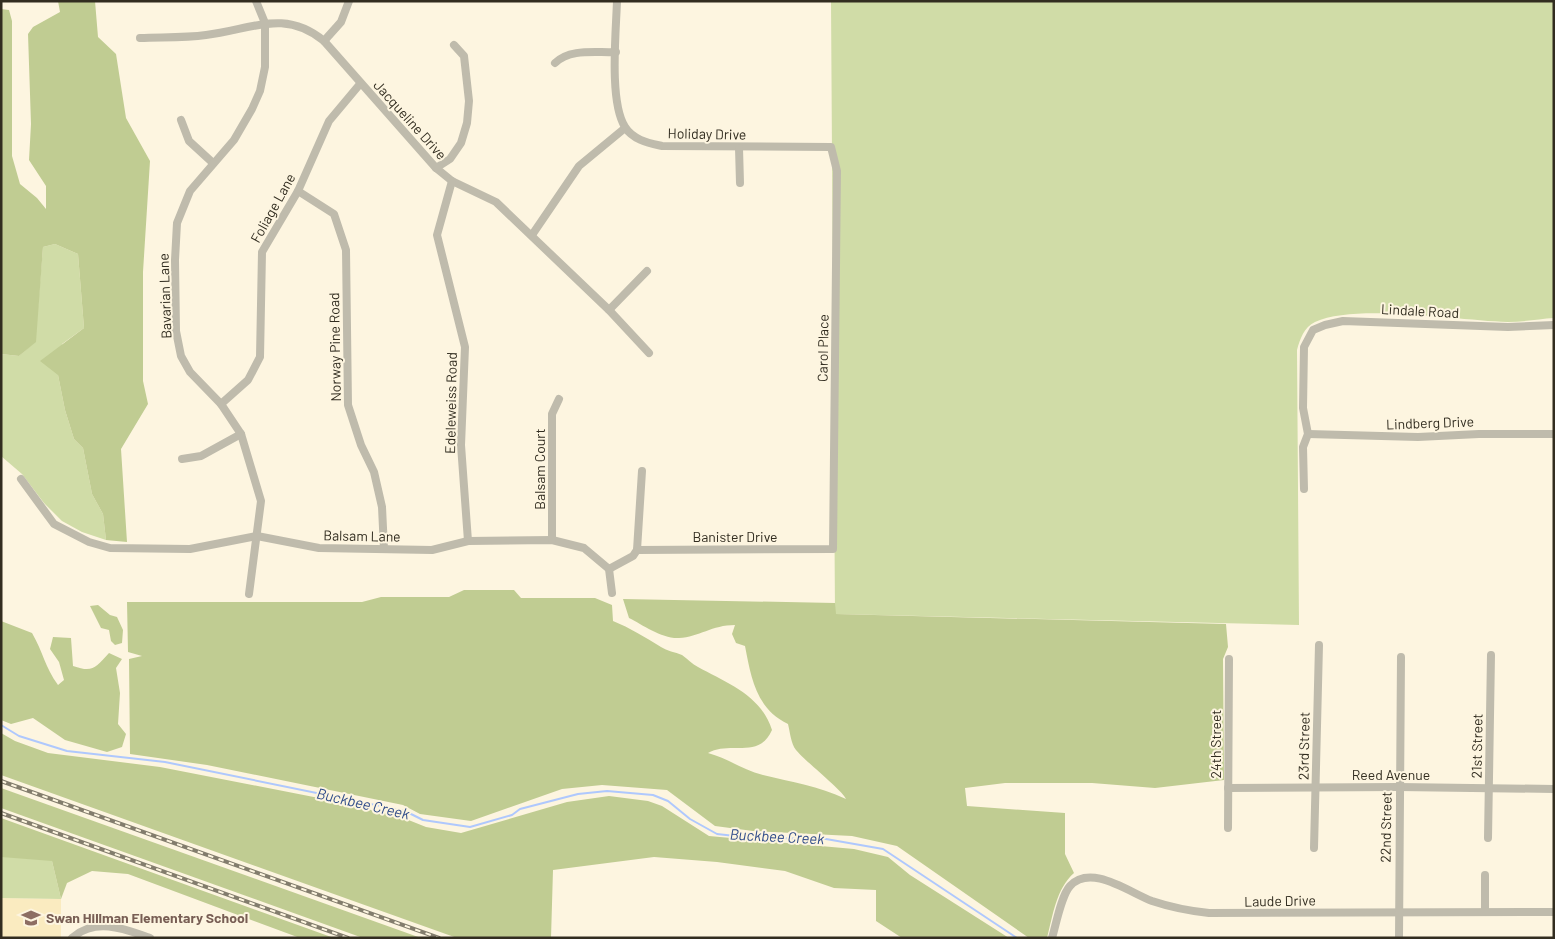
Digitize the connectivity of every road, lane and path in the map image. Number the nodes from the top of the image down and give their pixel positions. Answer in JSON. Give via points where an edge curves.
{"nodes":[{"id":1,"x":256,"y":1,"type":"edge"},
{"id":2,"x":349,"y":1,"type":"edge"},
{"id":3,"x":617,"y":1,"type":"edge"},
{"id":4,"x":265,"y":24,"type":"junction"},
{"id":5,"x":140,"y":38,"type":"dead end"},
{"id":6,"x":324,"y":41,"type":"junction"},
{"id":7,"x":454,"y":45,"type":"dead end"},
{"id":8,"x":616,"y":52,"type":"junction"},
{"id":9,"x":555,"y":63,"type":"dead end"},
{"id":10,"x":360,"y":84,"type":"junction"},
{"id":11,"x":181,"y":120,"type":"dead end"},
{"id":12,"x":625,"y":128,"type":"junction"},
{"id":13,"x":831,"y":147,"type":"joint"},
{"id":14,"x":739,"y":148,"type":"junction"},
{"id":15,"x":213,"y":163,"type":"junction"},
{"id":16,"x":436,"y":168,"type":"junction"},
{"id":17,"x":452,"y":181,"type":"junction"},
{"id":18,"x":740,"y":183,"type":"dead end"},
{"id":19,"x":298,"y":191,"type":"junction"},
{"id":20,"x":532,"y":235,"type":"junction"},
{"id":21,"x":647,"y":270,"type":"dead end"},
{"id":22,"x":609,"y":310,"type":"junction"},
{"id":23,"x":1554,"y":325,"type":"edge"},
{"id":24,"x":649,"y":353,"type":"dead end"},
{"id":25,"x":559,"y":400,"type":"dead end"},
{"id":26,"x":221,"y":404,"type":"junction"},
{"id":27,"x":241,"y":434,"type":"junction"},
{"id":28,"x":1308,"y":434,"type":"junction"},
{"id":29,"x":1554,"y":434,"type":"edge"},
{"id":30,"x":182,"y":459,"type":"dead end"},
{"id":31,"x":642,"y":471,"type":"dead end"},
{"id":32,"x":21,"y":479,"type":"dead end"},
{"id":33,"x":1304,"y":489,"type":"dead end"},
{"id":34,"x":257,"y":536,"type":"junction"},
{"id":35,"x":552,"y":540,"type":"junction"},
{"id":36,"x":468,"y":542,"type":"junction"},
{"id":37,"x":384,"y":549,"type":"junction"},
{"id":38,"x":833,"y":549,"type":"joint"},
{"id":39,"x":637,"y":550,"type":"junction"},
{"id":40,"x":609,"y":569,"type":"junction"},
{"id":41,"x":612,"y":593,"type":"dead end"},
{"id":42,"x":249,"y":594,"type":"dead end"},
{"id":43,"x":1319,"y":645,"type":"dead end"},
{"id":44,"x":1491,"y":655,"type":"dead end"},
{"id":45,"x":1401,"y":657,"type":"dead end"},
{"id":46,"x":1229,"y":659,"type":"dead end"},
{"id":47,"x":1399,"y":787,"type":"junction"},
{"id":48,"x":1228,"y":788,"type":"junction"},
{"id":49,"x":1315,"y":788,"type":"junction"},
{"id":50,"x":1488,"y":788,"type":"junction"},
{"id":51,"x":1554,"y":789,"type":"edge"},
{"id":52,"x":1228,"y":828,"type":"dead end"},
{"id":53,"x":1488,"y":838,"type":"dead end"},
{"id":54,"x":1314,"y":848,"type":"dead end"},
{"id":55,"x":1485,"y":875,"type":"dead end"},
{"id":56,"x":1398,"y":912,"type":"junction"},
{"id":57,"x":1485,"y":912,"type":"junction"},
{"id":58,"x":1554,"y":912,"type":"edge"},
{"id":59,"x":72,"y":938,"type":"edge"},
{"id":60,"x":150,"y":938,"type":"edge"},
{"id":61,"x":1052,"y":938,"type":"edge"},
{"id":62,"x":1399,"y":938,"type":"edge"}],
"edges":[{"from":1,"to":4,"type":"street","name":"Bavarian Lane"},
{"from":2,"to":6,"type":"street","via":[[341,22]]},
{"from":3,"to":8,"type":"street"},
{"from":4,"to":5,"type":"street","name":"Jacqueline Drive","via":[[206,35]]},
{"from":4,"to":6,"type":"street","name":"Jacqueline Drive","via":[[296,24]]},
{"from":4,"to":15,"type":"street","name":"Bavarian Lane","via":[[266,67],[260,90],[234,140]]},
{"from":6,"to":10,"type":"street","name":"Jacqueline Drive"},
{"from":7,"to":16,"type":"street","via":[[464,56],[469,100],[467,123],[450,158]]},
{"from":8,"to":9,"type":"street","via":[[569,54]]},
{"from":8,"to":12,"type":"street","via":[[617,100]]},
{"from":10,"to":16,"type":"street","name":"Jacqueline Drive"},
{"from":10,"to":19,"type":"street","name":"Foliage Lane","via":[[329,121]]},
{"from":11,"to":15,"type":"street","via":[[190,141]]},
{"from":12,"to":14,"type":"street","name":"Holiday Drive","via":[[641,141],[662,146]]},
{"from":12,"to":20,"type":"street","via":[[579,166]]},
{"from":13,"to":14,"type":"street","name":"Holiday Drive"},
{"from":13,"to":38,"type":"street","name":"Carol Place","via":[[837,172]]},
{"from":14,"to":18,"type":"street"},
{"from":15,"to":26,"type":"street","name":"Bavarian Lane","via":[[190,191],[178,223],[176,331],[181,356],[187,367]]},
{"from":16,"to":17,"type":"street","name":"Jacqueline Drive"},
{"from":17,"to":20,"type":"street","name":"Jacqueline Drive","via":[[496,202]]},
{"from":17,"to":36,"type":"street","name":"Edeleweiss Road","via":[[437,235],[465,347],[461,445]]},
{"from":19,"to":26,"type":"street","name":"Foliage Lane","via":[[262,252],[260,357],[248,380]]},
{"from":19,"to":37,"type":"street","name":"Norway Pine Road","via":[[334,214],[346,250],[348,405],[374,472],[382,507]]},
{"from":20,"to":22,"type":"street","name":"Jacqueline Drive"},
{"from":21,"to":22,"type":"street"},
{"from":22,"to":24,"type":"street","name":"Jacqueline Drive"},
{"from":23,"to":28,"type":"street","name":"Lindale Road","via":[[1499,327],[1343,321],[1313,330],[1303,354],[1303,408]]},
{"from":25,"to":35,"type":"street","name":"Balsam Court","via":[[552,414]]},
{"from":26,"to":27,"type":"street","name":"Bavarian Lane"},
{"from":27,"to":30,"type":"street","via":[[201,456]]},
{"from":27,"to":34,"type":"street","name":"Bavarian Lane","via":[[260,501]]},
{"from":28,"to":29,"type":"street","name":"Lindberg Drive","via":[[1410,437]]},
{"from":28,"to":33,"type":"street","via":[[1303,447]]},
{"from":31,"to":39,"type":"street"},
{"from":32,"to":34,"type":"street","name":"Balsam Lane","via":[[54,524],[89,542],[110,548],[190,549]]},
{"from":34,"to":37,"type":"street","name":"Balsam Lane","via":[[319,548]]},
{"from":34,"to":42,"type":"street","name":"Bavarian Lane"},
{"from":35,"to":36,"type":"street","name":"Balsam Lane"},
{"from":35,"to":40,"type":"street","name":"Balsam Lane","via":[[584,548]]},
{"from":36,"to":37,"type":"street","name":"Balsam Lane","via":[[432,550]]},
{"from":38,"to":39,"type":"street","name":"Banister Drive"},
{"from":39,"to":40,"type":"street","via":[[633,556]]},
{"from":40,"to":41,"type":"street"},
{"from":43,"to":49,"type":"street","name":"23rd Street"},
{"from":44,"to":50,"type":"street","name":"21st Street"},
{"from":45,"to":47,"type":"street","name":"22nd Street"},
{"from":46,"to":48,"type":"street","name":"24th Street"},
{"from":47,"to":49,"type":"street","name":"Reed Avenue"},
{"from":47,"to":50,"type":"street","name":"Reed Avenue"},
{"from":47,"to":56,"type":"street","name":"22nd Street"},
{"from":48,"to":49,"type":"street","name":"Reed Avenue"},
{"from":48,"to":52,"type":"street","name":"24th Street"},
{"from":49,"to":54,"type":"street","name":"23rd Street"},
{"from":50,"to":51,"type":"street","name":"Reed Avenue"},
{"from":50,"to":53,"type":"street","name":"21st Street"},
{"from":55,"to":57,"type":"street"},
{"from":56,"to":57,"type":"street","name":"Laude Drive"},
{"from":56,"to":61,"type":"street","name":"Laude Drive","via":[[1229,914],[1190,911],[1152,901],[1096,878],[1084,878],[1069,887]]},
{"from":56,"to":62,"type":"street","name":"22nd Street"},
{"from":57,"to":58,"type":"street","name":"Laude Drive"},
{"from":59,"to":60,"type":"street","via":[[80,930],[114,925]]}]}
